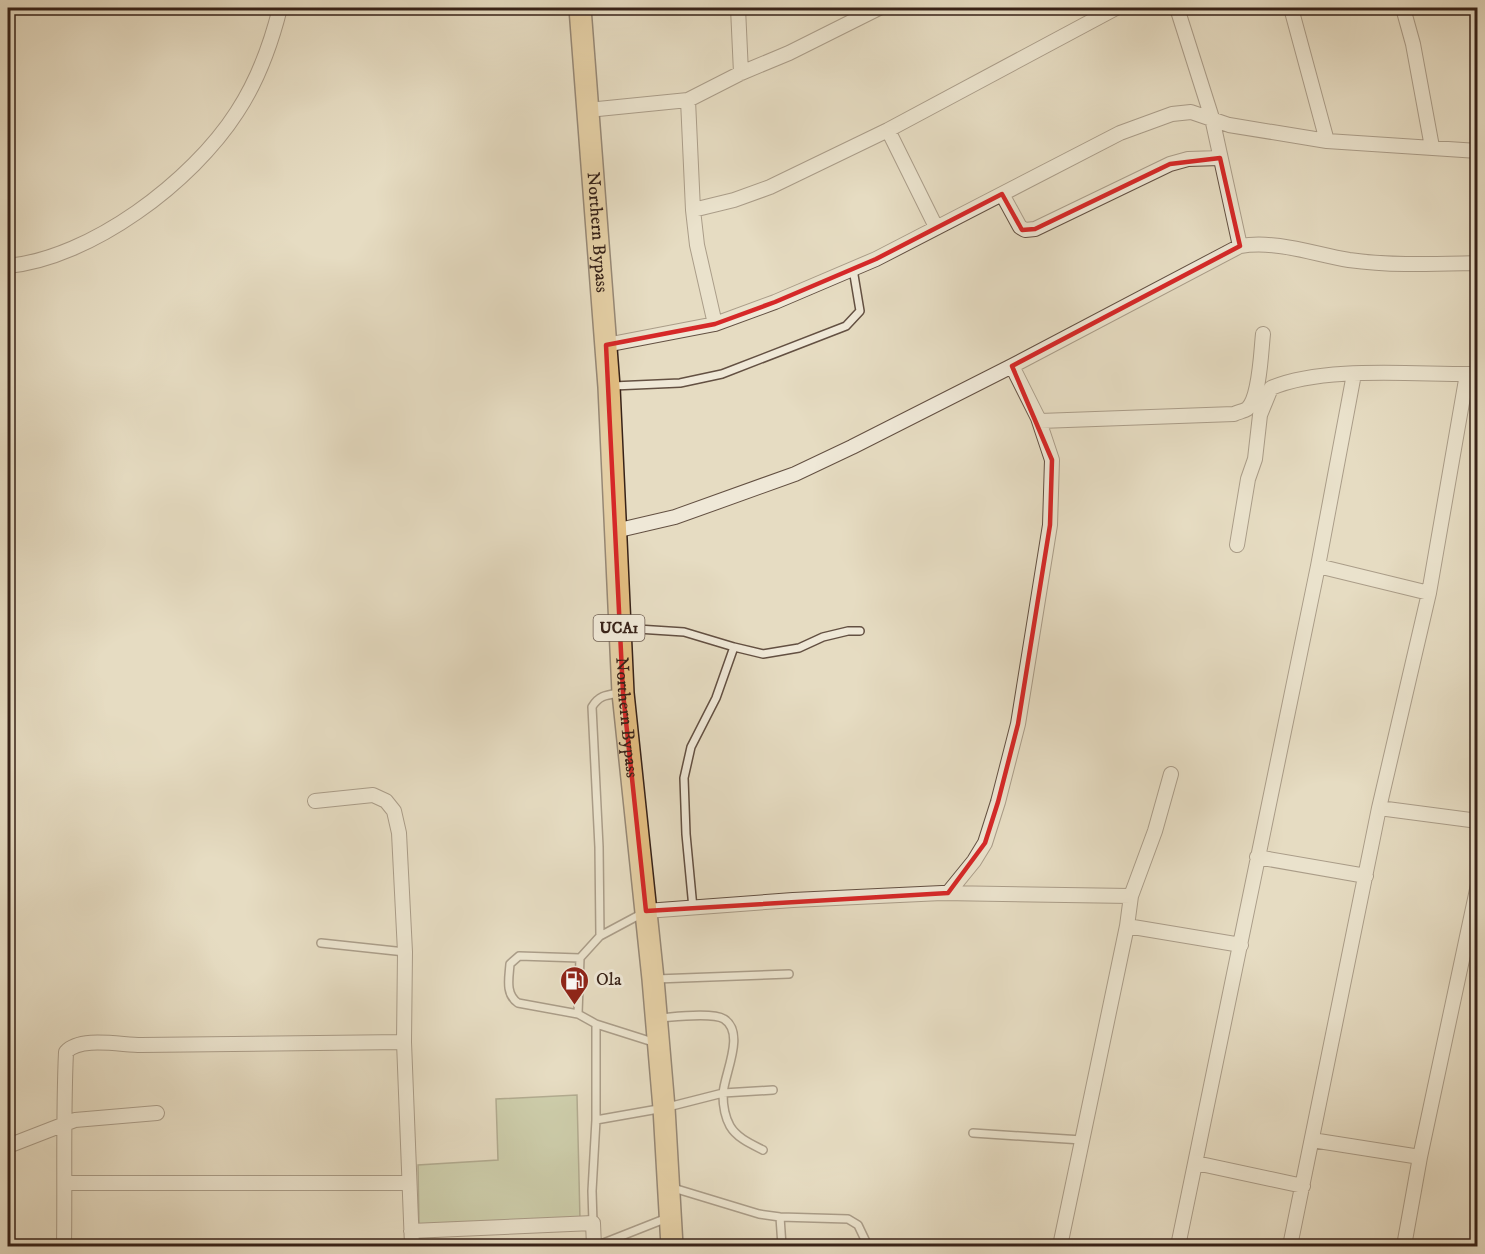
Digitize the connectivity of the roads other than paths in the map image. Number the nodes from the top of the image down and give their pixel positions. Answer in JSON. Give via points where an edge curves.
{"nodes":[{"id":1,"x":280,"y":8,"type":"edge"},
{"id":2,"x":580,"y":8,"type":"edge"},
{"id":3,"x":738,"y":8,"type":"edge"},
{"id":4,"x":879,"y":8,"type":"edge"},
{"id":5,"x":1116,"y":8,"type":"edge"},
{"id":6,"x":1177,"y":8,"type":"edge"},
{"id":7,"x":1291,"y":8,"type":"edge"},
{"id":8,"x":1403,"y":8,"type":"edge"},
{"id":9,"x":741,"y":73,"type":"junction"},
{"id":10,"x":688,"y":100,"type":"junction"},
{"id":11,"x":588,"y":110,"type":"junction"},
{"id":12,"x":1212,"y":118,"type":"junction"},
{"id":13,"x":888,"y":130,"type":"junction"},
{"id":14,"x":1327,"y":141,"type":"junction"},
{"id":15,"x":1432,"y":147,"type":"junction"},
{"id":16,"x":1478,"y":151,"type":"edge"},
{"id":17,"x":1220,"y":158,"type":"junction"},
{"id":18,"x":1002,"y":194,"type":"junction"},
{"id":19,"x":693,"y":210,"type":"junction"},
{"id":20,"x":936,"y":227,"type":"junction"},
{"id":21,"x":1240,"y":246,"type":"junction"},
{"id":22,"x":1478,"y":263,"type":"edge"},
{"id":23,"x":8,"y":266,"type":"edge"},
{"id":24,"x":853,"y":269,"type":"junction"},
{"id":25,"x":715,"y":324,"type":"junction"},
{"id":26,"x":1263,"y":334,"type":"dead end"},
{"id":27,"x":606,"y":345,"type":"junction"},
{"id":28,"x":1012,"y":366,"type":"junction"},
{"id":29,"x":1354,"y":374,"type":"junction"},
{"id":30,"x":1472,"y":374,"type":"edge"},
{"id":31,"x":609,"y":387,"type":"junction"},
{"id":32,"x":1040,"y":422,"type":"junction"},
{"id":33,"x":615,"y":531,"type":"junction"},
{"id":34,"x":1237,"y":545,"type":"dead end"},
{"id":35,"x":1318,"y":566,"type":"junction"},
{"id":36,"x":1429,"y":593,"type":"junction"},
{"id":37,"x":619,"y":628,"type":"junction"},
{"id":38,"x":860,"y":631,"type":"dead end"},
{"id":39,"x":734,"y":647,"type":"junction"},
{"id":40,"x":623,"y":693,"type":"junction"},
{"id":41,"x":1171,"y":774,"type":"dead end"},
{"id":42,"x":315,"y":801,"type":"dead end"},
{"id":43,"x":1379,"y":808,"type":"junction"},
{"id":44,"x":1478,"y":821,"type":"edge"},
{"id":45,"x":1257,"y":857,"type":"junction"},
{"id":46,"x":1366,"y":876,"type":"junction"},
{"id":47,"x":1478,"y":885,"type":"edge"},
{"id":48,"x":948,"y":893,"type":"junction"},
{"id":49,"x":1131,"y":896,"type":"junction"},
{"id":50,"x":693,"y":908,"type":"junction"},
{"id":51,"x":646,"y":911,"type":"junction"},
{"id":52,"x":1127,"y":926,"type":"junction"},
{"id":53,"x":600,"y":936,"type":"junction"},
{"id":54,"x":321,"y":943,"type":"dead end"},
{"id":55,"x":1241,"y":945,"type":"junction"},
{"id":56,"x":405,"y":952,"type":"junction"},
{"id":57,"x":580,"y":958,"type":"junction"},
{"id":58,"x":789,"y":974,"type":"dead end"},
{"id":59,"x":653,"y":979,"type":"junction"},
{"id":60,"x":578,"y":1014,"type":"junction"},
{"id":61,"x":656,"y":1018,"type":"junction"},
{"id":62,"x":596,"y":1024,"type":"junction"},
{"id":63,"x":404,"y":1042,"type":"junction"},
{"id":64,"x":658,"y":1044,"type":"junction"},
{"id":65,"x":773,"y":1090,"type":"dead end"},
{"id":66,"x":723,"y":1093,"type":"junction"},
{"id":67,"x":664,"y":1108,"type":"junction"},
{"id":68,"x":157,"y":1113,"type":"dead end"},
{"id":69,"x":596,"y":1120,"type":"junction"},
{"id":70,"x":63,"y":1123,"type":"junction"},
{"id":71,"x":973,"y":1133,"type":"dead end"},
{"id":72,"x":1082,"y":1140,"type":"junction"},
{"id":73,"x":1312,"y":1140,"type":"junction"},
{"id":74,"x":8,"y":1146,"type":"edge"},
{"id":75,"x":763,"y":1150,"type":"dead end"},
{"id":76,"x":1420,"y":1157,"type":"junction"},
{"id":77,"x":1196,"y":1163,"type":"junction"},
{"id":78,"x":65,"y":1183,"type":"junction"},
{"id":79,"x":409,"y":1183,"type":"junction"},
{"id":80,"x":668,"y":1186,"type":"junction"},
{"id":81,"x":1303,"y":1186,"type":"junction"},
{"id":82,"x":670,"y":1217,"type":"junction"},
{"id":83,"x":780,"y":1217,"type":"junction"},
{"id":84,"x":593,"y":1223,"type":"junction"},
{"id":85,"x":411,"y":1232,"type":"junction"},
{"id":86,"x":455,"y":1245,"type":"dead end"},
{"id":87,"x":63,"y":1246,"type":"edge"},
{"id":88,"x":412,"y":1246,"type":"edge"},
{"id":89,"x":510,"y":1246,"type":"edge"},
{"id":90,"x":523,"y":1246,"type":"edge"},
{"id":91,"x":595,"y":1246,"type":"edge"},
{"id":92,"x":672,"y":1246,"type":"edge"},
{"id":93,"x":782,"y":1246,"type":"edge"},
{"id":94,"x":868,"y":1246,"type":"edge"},
{"id":95,"x":1060,"y":1246,"type":"edge"},
{"id":96,"x":1178,"y":1246,"type":"edge"},
{"id":97,"x":1290,"y":1246,"type":"edge"},
{"id":98,"x":1404,"y":1246,"type":"edge"}],
"edges":[{"from":1,"to":23,"type":"street","via":[[274,32],[236,114],[169,188],[113,227],[48,257]]},
{"from":2,"to":11,"type":"main road","name":"Northern Bypass","number":"UCA1"},
{"from":3,"to":9,"type":"street"},
{"from":4,"to":9,"type":"street"},
{"from":5,"to":13,"type":"street"},
{"from":6,"to":12,"type":"street"},
{"from":7,"to":14,"type":"street"},
{"from":8,"to":15,"type":"street"},
{"from":9,"to":10,"type":"street"},
{"from":10,"to":11,"type":"street"},
{"from":10,"to":19,"type":"street"},
{"from":11,"to":27,"type":"main road","name":"Northern Bypass","number":"UCA1"},
{"from":12,"to":14,"type":"street","via":[[1229,125]]},
{"from":12,"to":17,"type":"street"},
{"from":12,"to":18,"type":"street","via":[[1191,112],[1160,116]]},
{"from":13,"to":19,"type":"street","via":[[770,187]]},
{"from":13,"to":20,"type":"street"},
{"from":14,"to":15,"type":"street"},
{"from":15,"to":16,"type":"street"},
{"from":17,"to":18,"type":"street","via":[[1170,164],[1035,229],[1020,227]]},
{"from":17,"to":21,"type":"street"},
{"from":18,"to":20,"type":"street"},
{"from":19,"to":25,"type":"street"},
{"from":20,"to":24,"type":"street"},
{"from":21,"to":22,"type":"street","via":[[1264,243],[1349,260],[1403,265]]},
{"from":21,"to":28,"type":"street"},
{"from":24,"to":25,"type":"street"},
{"from":24,"to":31,"type":"lane","via":[[860,311],[846,326],[722,374],[680,383]]},
{"from":25,"to":27,"type":"street"},
{"from":26,"to":32,"type":"street","via":[[1257,385],[1253,402],[1246,410],[1234,414]]},
{"from":27,"to":31,"type":"main road","name":"Northern Bypass","number":"UCA1"},
{"from":28,"to":32,"type":"street"},
{"from":28,"to":33,"type":"street","via":[[795,474],[675,517]]},
{"from":29,"to":30,"type":"street"},
{"from":29,"to":34,"type":"street","via":[[1290,380],[1270,388],[1260,415],[1256,459],[1248,479]]},
{"from":29,"to":35,"type":"street"},
{"from":30,"to":36,"type":"street"},
{"from":31,"to":33,"type":"main road","name":"Northern Bypass","number":"UCA1"},
{"from":32,"to":48,"type":"street","via":[[1052,460],[1050,525],[1018,724],[985,843]]},
{"from":33,"to":37,"type":"main road","name":"Northern Bypass","number":"UCA1"},
{"from":35,"to":36,"type":"street"},
{"from":35,"to":45,"type":"street"},
{"from":36,"to":43,"type":"street"},
{"from":37,"to":39,"type":"lane","via":[[684,632]]},
{"from":37,"to":40,"type":"main road","name":"Northern Bypass","number":"UCA1"},
{"from":38,"to":39,"type":"lane","via":[[763,654]]},
{"from":39,"to":50,"type":"lane","via":[[716,698],[692,747],[684,778]]},
{"from":40,"to":51,"type":"main road","name":"Northern Bypass","number":"UCA1"},
{"from":40,"to":53,"type":"lane","via":[[604,695],[592,707]]},
{"from":41,"to":49,"type":"street"},
{"from":42,"to":56,"type":"street","via":[[373,795],[386,801],[394,812],[399,833]]},
{"from":43,"to":44,"type":"street"},
{"from":43,"to":46,"type":"street"},
{"from":45,"to":46,"type":"street"},
{"from":45,"to":55,"type":"street"},
{"from":46,"to":73,"type":"street"},
{"from":47,"to":76,"type":"street"},
{"from":48,"to":49,"type":"street"},
{"from":48,"to":50,"type":"street"},
{"from":49,"to":52,"type":"street"},
{"from":50,"to":51,"type":"street"},
{"from":51,"to":53,"type":"lane"},
{"from":51,"to":59,"type":"main road","name":"Northern Bypass","number":"UCA1"},
{"from":52,"to":55,"type":"street"},
{"from":52,"to":72,"type":"street"},
{"from":53,"to":57,"type":"lane"},
{"from":54,"to":56,"type":"lane"},
{"from":55,"to":77,"type":"street"},
{"from":56,"to":63,"type":"street"},
{"from":57,"to":60,"type":"lane"},
{"from":57,"to":60,"type":"lane","via":[[519,956],[510,964],[509,984],[509,994],[518,1004]]},
{"from":58,"to":59,"type":"lane"},
{"from":59,"to":61,"type":"main road","name":"Northern Bypass","number":"UCA1"},
{"from":60,"to":62,"type":"lane"},
{"from":61,"to":64,"type":"main road","name":"Northern Bypass","number":"UCA1"},
{"from":61,"to":66,"type":"lane","via":[[706,1016],[723,1018],[730,1024],[734,1045]]},
{"from":62,"to":64,"type":"lane"},
{"from":62,"to":69,"type":"lane"},
{"from":63,"to":70,"type":"street","via":[[77,1045],[66,1052]]},
{"from":63,"to":79,"type":"street"},
{"from":64,"to":67,"type":"main road","name":"Northern Bypass","number":"UCA1"},
{"from":65,"to":66,"type":"lane"},
{"from":66,"to":67,"type":"lane"},
{"from":66,"to":75,"type":"lane","via":[[730,1126],[741,1138]]},
{"from":67,"to":69,"type":"lane"},
{"from":67,"to":80,"type":"main road","name":"Northern Bypass","number":"UCA1"},
{"from":68,"to":70,"type":"street"},
{"from":69,"to":84,"type":"lane"},
{"from":70,"to":74,"type":"street"},
{"from":70,"to":78,"type":"street"},
{"from":71,"to":72,"type":"lane"},
{"from":72,"to":95,"type":"street"},
{"from":73,"to":76,"type":"street"},
{"from":73,"to":81,"type":"street"},
{"from":76,"to":98,"type":"street"},
{"from":77,"to":81,"type":"street"},
{"from":77,"to":96,"type":"street"},
{"from":78,"to":79,"type":"street"},
{"from":78,"to":87,"type":"street"},
{"from":79,"to":85,"type":"street"},
{"from":80,"to":82,"type":"main road","name":"Northern Bypass","number":"UCA1"},
{"from":80,"to":83,"type":"lane"},
{"from":81,"to":97,"type":"street"},
{"from":82,"to":91,"type":"lane"},
{"from":82,"to":92,"type":"main road","name":"Northern Bypass","number":"UCA1"},
{"from":83,"to":93,"type":"lane"},
{"from":83,"to":94,"type":"lane","via":[[848,1219],[858,1225]]},
{"from":84,"to":85,"type":"street"},
{"from":84,"to":91,"type":"street"},
{"from":85,"to":88,"type":"street"},
{"from":86,"to":89,"type":"lane"},
{"from":89,"to":90,"type":"lane"}]}
